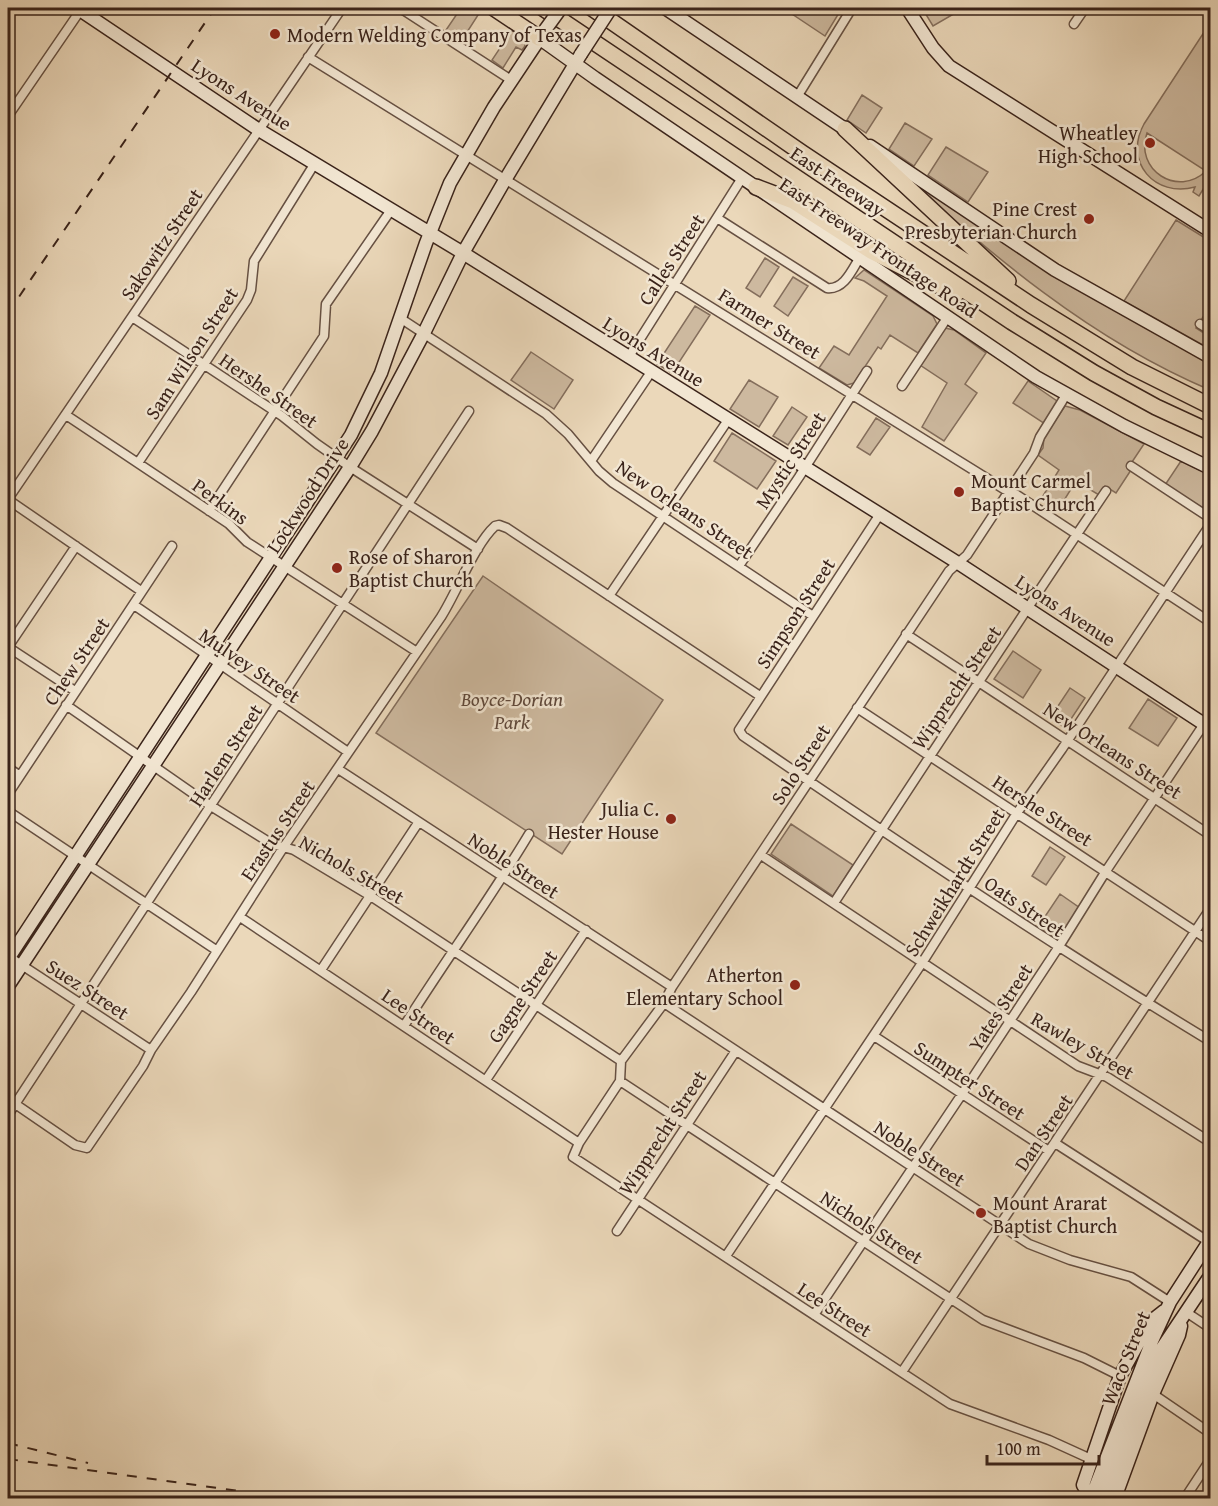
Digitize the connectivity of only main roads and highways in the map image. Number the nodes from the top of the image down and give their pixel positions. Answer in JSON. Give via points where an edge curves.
{"nodes":[{"id":1,"x":80,"y":8,"type":"edge"},
{"id":2,"x":494,"y":8,"type":"edge"},
{"id":3,"x":543,"y":8,"type":"edge"},
{"id":4,"x":561,"y":8,"type":"edge"},
{"id":5,"x":592,"y":8,"type":"edge"},
{"id":6,"x":611,"y":8,"type":"edge"},
{"id":7,"x":665,"y":8,"type":"edge"},
{"id":8,"x":907,"y":8,"type":"edge"},
{"id":9,"x":542,"y":34,"type":"junction"},
{"id":10,"x":578,"y":58,"type":"junction"},
{"id":11,"x":845,"y":129,"type":"junction"},
{"id":12,"x":756,"y":187,"type":"junction"},
{"id":13,"x":1210,"y":231,"type":"edge"},
{"id":14,"x":430,"y":234,"type":"junction"},
{"id":15,"x":463,"y":253,"type":"junction"},
{"id":16,"x":1031,"y":305,"type":"junction"},
{"id":17,"x":1012,"y":322,"type":"junction"},
{"id":18,"x":1210,"y":357,"type":"edge"},
{"id":19,"x":1210,"y":406,"type":"edge"},
{"id":20,"x":1210,"y":432,"type":"edge"},
{"id":21,"x":1210,"y":468,"type":"edge"},
{"id":22,"x":1208,"y":722,"type":"edge"},
{"id":23,"x":8,"y":957,"type":"edge"},
{"id":24,"x":8,"y":986,"type":"edge"},
{"id":25,"x":1210,"y":1241,"type":"edge"},
{"id":26,"x":1210,"y":1276,"type":"edge"},
{"id":27,"x":1169,"y":1305,"type":"junction"},
{"id":28,"x":1184,"y":1315,"type":"junction"},
{"id":29,"x":1122,"y":1433,"type":"junction"},
{"id":30,"x":1091,"y":1498,"type":"edge"},
{"id":31,"x":1102,"y":1498,"type":"edge"},
{"id":32,"x":1115,"y":1498,"type":"edge"}],
"edges":[{"from":1,"to":14,"type":"main road","name":"Lyons Avenue","via":[[259,130]]},
{"from":2,"to":9,"type":"highway"},
{"from":3,"to":17,"type":"highway","name":"East Freeway"},
{"from":4,"to":9,"type":"main road","name":"Lockwood Drive","bridge":true},
{"from":5,"to":16,"type":"highway","name":"East Freeway"},
{"from":6,"to":10,"type":"main road","name":"Lockwood Drive","bridge":true},
{"from":7,"to":11,"type":"main road"},
{"from":8,"to":13,"type":"main road","via":[[949,66]]},
{"from":9,"to":10,"type":"main road","name":"East Freeway Frontage Road"},
{"from":9,"to":14,"type":"main road","name":"Lockwood Drive","via":[[465,155]]},
{"from":10,"to":12,"type":"main road","name":"East Freeway Frontage Road"},
{"from":10,"to":15,"type":"main road","name":"Lockwood Drive"},
{"from":11,"to":16,"type":"highway"},
{"from":11,"to":18,"type":"main road","via":[[1055,270]]},
{"from":12,"to":17,"type":"highway","via":[[793,201],[871,251]]},
{"from":12,"to":21,"type":"main road","name":"East Freeway Frontage Road","via":[[1066,395]]},
{"from":14,"to":15,"type":"main road","name":"Lyons Avenue"},
{"from":14,"to":23,"type":"main road","name":"Lockwood Drive","via":[[374,392],[337,458]]},
{"from":15,"to":22,"type":"main road","name":"Lyons Avenue"},
{"from":15,"to":24,"type":"main road","name":"Lockwood Drive","via":[[350,467]]},
{"from":16,"to":19,"type":"highway","name":"East Freeway","via":[[1132,367]]},
{"from":17,"to":20,"type":"highway","name":"East Freeway","via":[[1094,373]]},
{"from":25,"to":27,"type":"main road","name":"Waco Street"},
{"from":26,"to":28,"type":"main road","name":"Waco Street"},
{"from":27,"to":29,"type":"main road","name":"Waco Street","via":[[1131,1390]]},
{"from":27,"to":30,"type":"main road","via":[[1150,1322],[1120,1376],[1083,1485]]},
{"from":28,"to":29,"type":"main road","name":"Waco Street","via":[[1162,1348]]},
{"from":28,"to":32,"type":"main road"},
{"from":29,"to":30,"type":"main road","name":"Waco Street"},
{"from":29,"to":31,"type":"main road","name":"Waco Street"}]}
